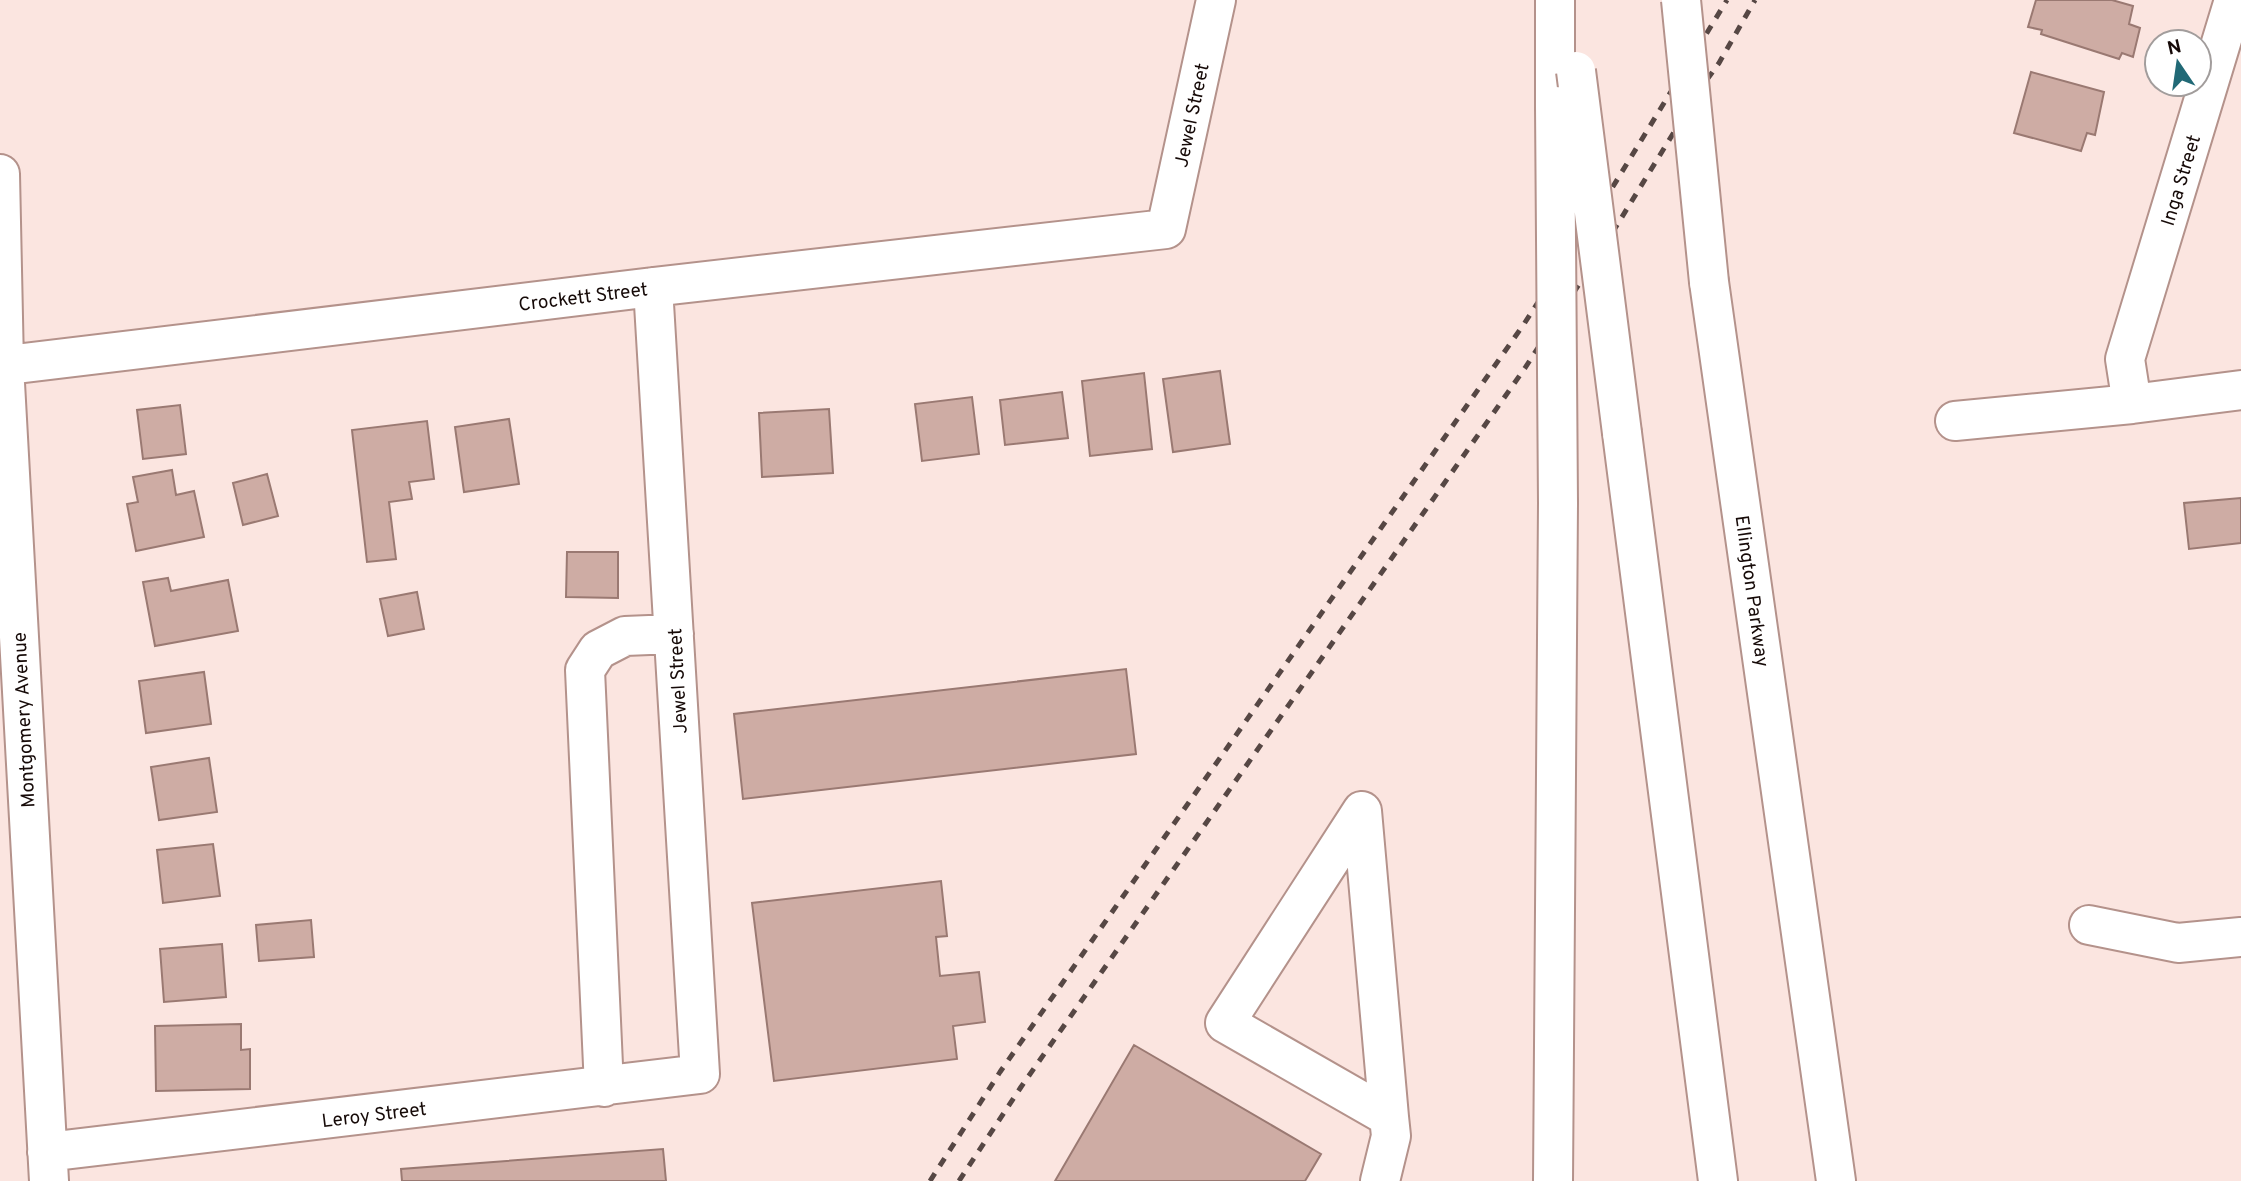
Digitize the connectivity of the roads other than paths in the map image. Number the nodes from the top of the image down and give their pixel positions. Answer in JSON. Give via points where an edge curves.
{"nodes":[{"id":1,"x":1216,"y":0,"type":"edge"},
{"id":2,"x":1555,"y":0,"type":"edge"},
{"id":3,"x":1566,"y":0,"type":"edge"},
{"id":4,"x":1681,"y":0,"type":"edge"},
{"id":5,"x":2234,"y":18,"type":"edge"},
{"id":6,"x":0,"y":174,"type":"edge"},
{"id":7,"x":1166,"y":229,"type":"joint"},
{"id":8,"x":653,"y":288,"type":"junction"},
{"id":9,"x":2,"y":366,"type":"edge"},
{"id":10,"x":2241,"y":390,"type":"edge"},
{"id":11,"x":2132,"y":404,"type":"junction"},
{"id":12,"x":1955,"y":421,"type":"dead end"},
{"id":13,"x":674,"y":634,"type":"junction"},
{"id":14,"x":2089,"y":925,"type":"dead end"},
{"id":15,"x":2241,"y":937,"type":"edge"},
{"id":16,"x":700,"y":1074,"type":"joint"},
{"id":17,"x":604,"y":1087,"type":"junction"},
{"id":18,"x":1389,"y":1117,"type":"junction"},
{"id":19,"x":48,"y":1167,"type":"edge"},
{"id":20,"x":1380,"y":1181,"type":"edge"},
{"id":21,"x":1553,"y":1181,"type":"edge"},
{"id":22,"x":1717,"y":1181,"type":"edge"},
{"id":23,"x":1836,"y":1181,"type":"edge"}],
"edges":[{"from":1,"to":7,"type":"main road","name":"Jewel Street"},
{"from":2,"to":21,"type":"main road","bridge":true,"via":[[1558,503]]},
{"from":3,"to":22,"type":"main road","bridge":true},
{"from":4,"to":23,"type":"main road","name":"Ellington Parkway","bridge":true,"via":[[1709,282]]},
{"from":5,"to":11,"type":"main road","name":"Inga Street","via":[[2125,359]]},
{"from":6,"to":9,"type":"main road","name":"Montgomery Avenue"},
{"from":7,"to":8,"type":"main road","name":"Crockett Street"},
{"from":8,"to":9,"type":"main road","name":"Crockett Street"},
{"from":8,"to":13,"type":"main road","name":"Jewel Street"},
{"from":9,"to":19,"type":"main road","name":"Montgomery Avenue"},
{"from":10,"to":11,"type":"main road"},
{"from":11,"to":12,"type":"main road"},
{"from":13,"to":16,"type":"main road","name":"Jewel Street"},
{"from":13,"to":17,"type":"main road","via":[[625,636],[598,650],[585,670]]},
{"from":14,"to":15,"type":"main road","via":[[2178,943]]},
{"from":16,"to":17,"type":"main road","name":"Leroy Street"},
{"from":17,"to":19,"type":"main road","name":"Leroy Street"},
{"from":18,"to":18,"type":"main road","via":[[1367,867],[1362,811],[1225,1023]]},
{"from":18,"to":20,"type":"main road","via":[[1391,1136]]}]}
